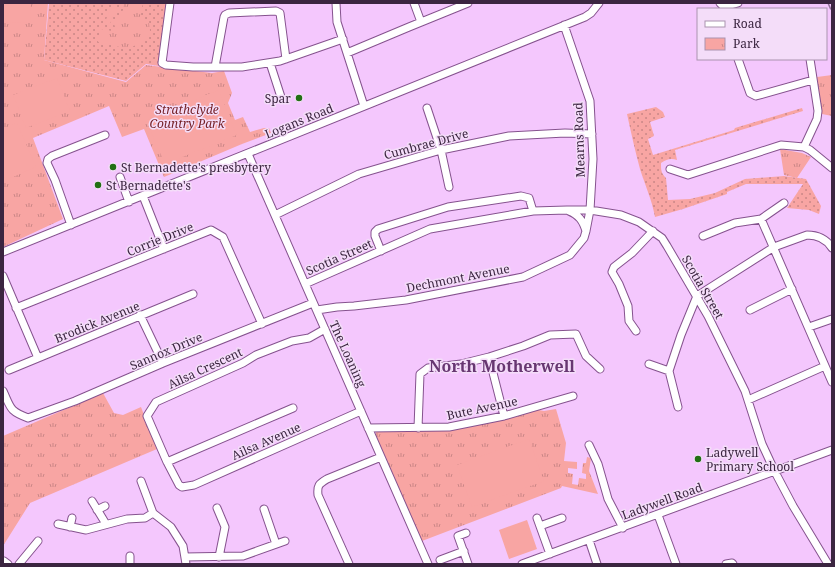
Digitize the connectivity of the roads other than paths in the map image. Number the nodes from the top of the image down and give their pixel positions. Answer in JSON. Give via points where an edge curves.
{"nodes":[{"id":1,"x":170,"y":3,"type":"edge"},
{"id":2,"x":336,"y":3,"type":"edge"},
{"id":3,"x":414,"y":3,"type":"edge"},
{"id":4,"x":468,"y":3,"type":"edge"},
{"id":5,"x":720,"y":3,"type":"edge"},
{"id":6,"x":738,"y":3,"type":"edge"},
{"id":7,"x":596,"y":4,"type":"edge"},
{"id":8,"x":421,"y":22,"type":"junction"},
{"id":9,"x":564,"y":25,"type":"junction"},
{"id":10,"x":343,"y":39,"type":"junction"},
{"id":11,"x":347,"y":53,"type":"junction"},
{"id":12,"x":286,"y":60,"type":"junction"},
{"id":13,"x":738,"y":60,"type":"edge"},
{"id":14,"x":810,"y":60,"type":"edge"},
{"id":15,"x":270,"y":63,"type":"junction"},
{"id":16,"x":215,"y":67,"type":"junction"},
{"id":17,"x":813,"y":80,"type":"junction"},
{"id":18,"x":281,"y":97,"type":"dead end"},
{"id":19,"x":364,"y":106,"type":"junction"},
{"id":20,"x":427,"y":108,"type":"dead end"},
{"id":21,"x":809,"y":115,"type":"dead end"},
{"id":22,"x":817,"y":117,"type":"junction"},
{"id":23,"x":592,"y":134,"type":"junction"},
{"id":24,"x":105,"y":135,"type":"dead end"},
{"id":25,"x":804,"y":147,"type":"junction"},
{"id":26,"x":441,"y":150,"type":"junction"},
{"id":27,"x":248,"y":154,"type":"junction"},
{"id":28,"x":832,"y":168,"type":"edge"},
{"id":29,"x":670,"y":169,"type":"dead end"},
{"id":30,"x":120,"y":177,"type":"dead end"},
{"id":31,"x":449,"y":187,"type":"dead end"},
{"id":32,"x":143,"y":196,"type":"junction"},
{"id":33,"x":129,"y":202,"type":"junction"},
{"id":34,"x":784,"y":203,"type":"dead end"},
{"id":35,"x":567,"y":210,"type":"junction"},
{"id":36,"x":590,"y":210,"type":"junction"},
{"id":37,"x":534,"y":211,"type":"junction"},
{"id":38,"x":275,"y":215,"type":"junction"},
{"id":39,"x":761,"y":219,"type":"junction"},
{"id":40,"x":71,"y":224,"type":"junction"},
{"id":41,"x":586,"y":231,"type":"junction"},
{"id":42,"x":653,"y":231,"type":"junction"},
{"id":43,"x":703,"y":236,"type":"dead end"},
{"id":44,"x":774,"y":247,"type":"junction"},
{"id":45,"x":832,"y":248,"type":"edge"},
{"id":46,"x":164,"y":249,"type":"junction"},
{"id":47,"x":381,"y":251,"type":"junction"},
{"id":48,"x":3,"y":252,"type":"edge"},
{"id":49,"x":3,"y":276,"type":"edge"},
{"id":50,"x":305,"y":284,"type":"junction"},
{"id":51,"x":792,"y":289,"type":"junction"},
{"id":52,"x":193,"y":294,"type":"dead end"},
{"id":53,"x":697,"y":296,"type":"junction"},
{"id":54,"x":313,"y":303,"type":"junction"},
{"id":55,"x":16,"y":308,"type":"junction"},
{"id":56,"x":317,"y":310,"type":"junction"},
{"id":57,"x":750,"y":310,"type":"dead end"},
{"id":58,"x":140,"y":316,"type":"junction"},
{"id":59,"x":832,"y":319,"type":"edge"},
{"id":60,"x":262,"y":324,"type":"junction"},
{"id":61,"x":809,"y":327,"type":"junction"},
{"id":62,"x":325,"y":329,"type":"junction"},
{"id":63,"x":636,"y":331,"type":"dead end"},
{"id":64,"x":489,"y":357,"type":"junction"},
{"id":65,"x":38,"y":358,"type":"junction"},
{"id":66,"x":163,"y":363,"type":"junction"},
{"id":67,"x":649,"y":364,"type":"dead end"},
{"id":68,"x":825,"y":366,"type":"junction"},
{"id":69,"x":600,"y":369,"type":"dead end"},
{"id":70,"x":9,"y":370,"type":"dead end"},
{"id":71,"x":669,"y":371,"type":"junction"},
{"id":72,"x":832,"y":382,"type":"edge"},
{"id":73,"x":3,"y":391,"type":"edge"},
{"id":74,"x":574,"y":396,"type":"dead end"},
{"id":75,"x":748,"y":400,"type":"junction"},
{"id":76,"x":678,"y":407,"type":"dead end"},
{"id":77,"x":293,"y":408,"type":"dead end"},
{"id":78,"x":361,"y":411,"type":"junction"},
{"id":79,"x":504,"y":416,"type":"junction"},
{"id":80,"x":368,"y":428,"type":"junction"},
{"id":81,"x":418,"y":428,"type":"junction"},
{"id":82,"x":589,"y":445,"type":"dead end"},
{"id":83,"x":832,"y":450,"type":"edge"},
{"id":84,"x":382,"y":457,"type":"junction"},
{"id":85,"x":167,"y":462,"type":"junction"},
{"id":86,"x":774,"y":472,"type":"junction"},
{"id":87,"x":142,"y":481,"type":"dead end"},
{"id":88,"x":179,"y":485,"type":"joint"},
{"id":89,"x":92,"y":501,"type":"dead end"},
{"id":90,"x":105,"y":506,"type":"dead end"},
{"id":91,"x":217,"y":508,"type":"dead end"},
{"id":92,"x":97,"y":510,"type":"junction"},
{"id":93,"x":274,"y":512,"type":"dead end"},
{"id":94,"x":153,"y":513,"type":"junction"},
{"id":95,"x":658,"y":515,"type":"junction"},
{"id":96,"x":72,"y":518,"type":"dead end"},
{"id":97,"x":537,"y":518,"type":"dead end"},
{"id":98,"x":562,"y":518,"type":"dead end"},
{"id":99,"x":58,"y":524,"type":"dead end"},
{"id":100,"x":106,"y":524,"type":"junction"},
{"id":101,"x":224,"y":524,"type":"junction"},
{"id":102,"x":540,"y":526,"type":"junction"},
{"id":103,"x":70,"y":527,"type":"junction"},
{"id":104,"x":216,"y":527,"type":"dead end"},
{"id":105,"x":623,"y":528,"type":"junction"},
{"id":106,"x":466,"y":533,"type":"dead end"},
{"id":107,"x":589,"y":540,"type":"junction"},
{"id":108,"x":38,"y":541,"type":"dead end"},
{"id":109,"x":285,"y":541,"type":"dead end"},
{"id":110,"x":276,"y":544,"type":"junction"},
{"id":111,"x":464,"y":551,"type":"junction"},
{"id":112,"x":550,"y":554,"type":"junction"},
{"id":113,"x":130,"y":556,"type":"dead end"},
{"id":114,"x":220,"y":557,"type":"junction"},
{"id":115,"x":440,"y":560,"type":"dead end"},
{"id":116,"x":185,"y":561,"type":"edge"},
{"id":117,"x":19,"y":564,"type":"edge"},
{"id":118,"x":130,"y":564,"type":"edge"},
{"id":119,"x":349,"y":564,"type":"edge"},
{"id":120,"x":428,"y":564,"type":"edge"},
{"id":121,"x":468,"y":564,"type":"edge"},
{"id":122,"x":522,"y":564,"type":"edge"},
{"id":123,"x":597,"y":564,"type":"edge"},
{"id":124,"x":676,"y":564,"type":"edge"},
{"id":125,"x":726,"y":564,"type":"edge"},
{"id":126,"x":733,"y":564,"type":"edge"},
{"id":127,"x":828,"y":564,"type":"edge"}],
"edges":[{"from":1,"to":16,"type":"street","via":[[162,63]]},
{"from":2,"to":10,"type":"street"},
{"from":3,"to":8,"type":"street"},
{"from":4,"to":8,"type":"street"},
{"from":5,"to":6,"type":"street","via":[[724,7]]},
{"from":7,"to":9,"type":"street","name":"Logans Road","via":[[585,17]]},
{"from":8,"to":11,"type":"street"},
{"from":9,"to":19,"type":"street","name":"Logans Road"},
{"from":9,"to":23,"type":"street","name":"Mearns Road","via":[[590,101]]},
{"from":10,"to":11,"type":"street"},
{"from":10,"to":12,"type":"street"},
{"from":11,"to":19,"type":"street"},
{"from":12,"to":15,"type":"street"},
{"from":12,"to":16,"type":"street","via":[[280,13],[229,13],[224,17]]},
{"from":13,"to":17,"type":"street","via":[[750,93],[756,96]]},
{"from":14,"to":17,"type":"street"},
{"from":15,"to":16,"type":"street"},
{"from":15,"to":18,"type":"street"},
{"from":17,"to":22,"type":"street"},
{"from":19,"to":27,"type":"street","name":"Logans Road"},
{"from":20,"to":26,"type":"street"},
{"from":21,"to":22,"type":"street"},
{"from":22,"to":25,"type":"street"},
{"from":23,"to":26,"type":"street","name":"Cumbrae Drive","via":[[509,136]]},
{"from":23,"to":36,"type":"street","name":"Mearns Road"},
{"from":24,"to":40,"type":"street","via":[[48,159],[47,163]]},
{"from":25,"to":28,"type":"street"},
{"from":25,"to":29,"type":"street","via":[[781,145],[688,175]]},
{"from":26,"to":31,"type":"street"},
{"from":26,"to":38,"type":"street","name":"Cumbrae Drive","via":[[359,174]]},
{"from":27,"to":32,"type":"street","name":"Logans Road"},
{"from":27,"to":38,"type":"street","name":"The Loaning"},
{"from":30,"to":33,"type":"street"},
{"from":32,"to":33,"type":"street","name":"Logans Road"},
{"from":32,"to":46,"type":"street"},
{"from":33,"to":40,"type":"street","name":"Logans Road"},
{"from":34,"to":39,"type":"street"},
{"from":35,"to":36,"type":"street","name":"Scotia Street"},
{"from":35,"to":37,"type":"street","name":"Scotia Street"},
{"from":35,"to":41,"type":"street","via":[[580,217]]},
{"from":36,"to":41,"type":"street","name":"Dechmont Avenue"},
{"from":36,"to":42,"type":"street","name":"Scotia Street","via":[[621,215]]},
{"from":37,"to":47,"type":"street","name":"Scotia Street","via":[[430,229]]},
{"from":37,"to":47,"type":"street","name":"Scotia Street","via":[[529,198],[521,196],[448,207],[378,229],[375,236]]},
{"from":38,"to":50,"type":"street","name":"The Loaning"},
{"from":39,"to":43,"type":"street","via":[[735,223]]},
{"from":39,"to":44,"type":"street"},
{"from":40,"to":48,"type":"street","name":"Logans Road"},
{"from":41,"to":56,"type":"street","name":"Dechmont Avenue","via":[[584,238],[570,255],[523,276],[406,300]]},
{"from":42,"to":53,"type":"street","name":"Scotia Street","via":[[662,238]]},
{"from":42,"to":63,"type":"street","via":[[614,267],[612,272],[628,306],[629,321]]},
{"from":44,"to":45,"type":"street","via":[[813,235]]},
{"from":44,"to":51,"type":"street"},
{"from":44,"to":53,"type":"street"},
{"from":46,"to":55,"type":"street","name":"Corrie Drive"},
{"from":46,"to":60,"type":"street","name":"Corrie Drive","via":[[211,230],[222,237]]},
{"from":47,"to":50,"type":"street","name":"Scotia Street"},
{"from":49,"to":55,"type":"street"},
{"from":50,"to":54,"type":"street","name":"The Loaning"},
{"from":51,"to":57,"type":"street"},
{"from":51,"to":61,"type":"street"},
{"from":52,"to":58,"type":"street","name":"Brodick Avenue"},
{"from":53,"to":71,"type":"street"},
{"from":53,"to":75,"type":"street","name":"Scotia Street"},
{"from":54,"to":56,"type":"street","name":"The Loaning"},
{"from":54,"to":60,"type":"street","name":"Sannox Drive"},
{"from":55,"to":65,"type":"street"},
{"from":56,"to":62,"type":"street","name":"The Loaning"},
{"from":58,"to":65,"type":"street","name":"Brodick Avenue"},
{"from":58,"to":66,"type":"street"},
{"from":59,"to":61,"type":"street"},
{"from":60,"to":66,"type":"street","name":"Sannox Drive"},
{"from":61,"to":68,"type":"street"},
{"from":62,"to":78,"type":"street","name":"The Loaning"},
{"from":62,"to":85,"type":"street","name":"Ailsa Crescent","via":[[309,338],[292,341],[256,355],[156,402],[147,416]]},
{"from":64,"to":69,"type":"street","via":[[550,335],[576,334],[586,356]]},
{"from":64,"to":79,"type":"street"},
{"from":64,"to":81,"type":"street","via":[[423,371],[420,374]]},
{"from":65,"to":70,"type":"street","name":"Brodick Avenue"},
{"from":66,"to":73,"type":"street","name":"Sannox Drive","via":[[28,418],[11,410]]},
{"from":67,"to":71,"type":"street"},
{"from":68,"to":72,"type":"street"},
{"from":68,"to":75,"type":"street"},
{"from":71,"to":76,"type":"street"},
{"from":74,"to":79,"type":"street","name":"Bute Avenue"},
{"from":75,"to":86,"type":"street","name":"Scotia Street"},
{"from":77,"to":85,"type":"street"},
{"from":78,"to":80,"type":"street","name":"The Loaning"},
{"from":78,"to":88,"type":"street","name":"Ailsa Avenue","via":[[194,485]]},
{"from":79,"to":81,"type":"street","name":"Bute Avenue","via":[[449,427]]},
{"from":80,"to":81,"type":"street","name":"Bute Avenue"},
{"from":80,"to":84,"type":"street","name":"The Loaning"},
{"from":82,"to":105,"type":"street","via":[[598,464],[608,499]]},
{"from":83,"to":86,"type":"street","name":"Ladywell Road"},
{"from":84,"to":119,"type":"street","via":[[327,479],[317,488]]},
{"from":84,"to":120,"type":"street","name":"The Loaning"},
{"from":85,"to":88,"type":"street","name":"Ailsa Crescent"},
{"from":86,"to":95,"type":"street","name":"Ladywell Road"},
{"from":86,"to":127,"type":"street","name":"Scotia Street"},
{"from":87,"to":94,"type":"street"},
{"from":89,"to":92,"type":"street"},
{"from":90,"to":92,"type":"street"},
{"from":91,"to":101,"type":"street"},
{"from":92,"to":100,"type":"street"},
{"from":93,"to":110,"type":"street","via":[[265,512]]},
{"from":94,"to":100,"type":"street","via":[[145,518]]},
{"from":94,"to":116,"type":"street","via":[[171,527],[183,546]]},
{"from":95,"to":105,"type":"street","name":"Ladywell Road"},
{"from":95,"to":124,"type":"street"},
{"from":96,"to":103,"type":"street"},
{"from":97,"to":102,"type":"street"},
{"from":98,"to":102,"type":"street"},
{"from":99,"to":103,"type":"street"},
{"from":100,"to":103,"type":"street","via":[[86,530]]},
{"from":101,"to":104,"type":"street"},
{"from":101,"to":114,"type":"street"},
{"from":102,"to":112,"type":"street"},
{"from":105,"to":107,"type":"street","name":"Ladywell Road"},
{"from":106,"to":111,"type":"street","via":[[458,536]]},
{"from":107,"to":112,"type":"street","name":"Ladywell Road"},
{"from":107,"to":123,"type":"street"},
{"from":108,"to":117,"type":"street"},
{"from":109,"to":110,"type":"street"},
{"from":110,"to":114,"type":"street","via":[[243,556]]},
{"from":111,"to":115,"type":"street"},
{"from":111,"to":121,"type":"street"},
{"from":112,"to":122,"type":"street","name":"Ladywell Road"},
{"from":113,"to":118,"type":"street"},
{"from":114,"to":116,"type":"street"},
{"from":125,"to":126,"type":"street"}]}
